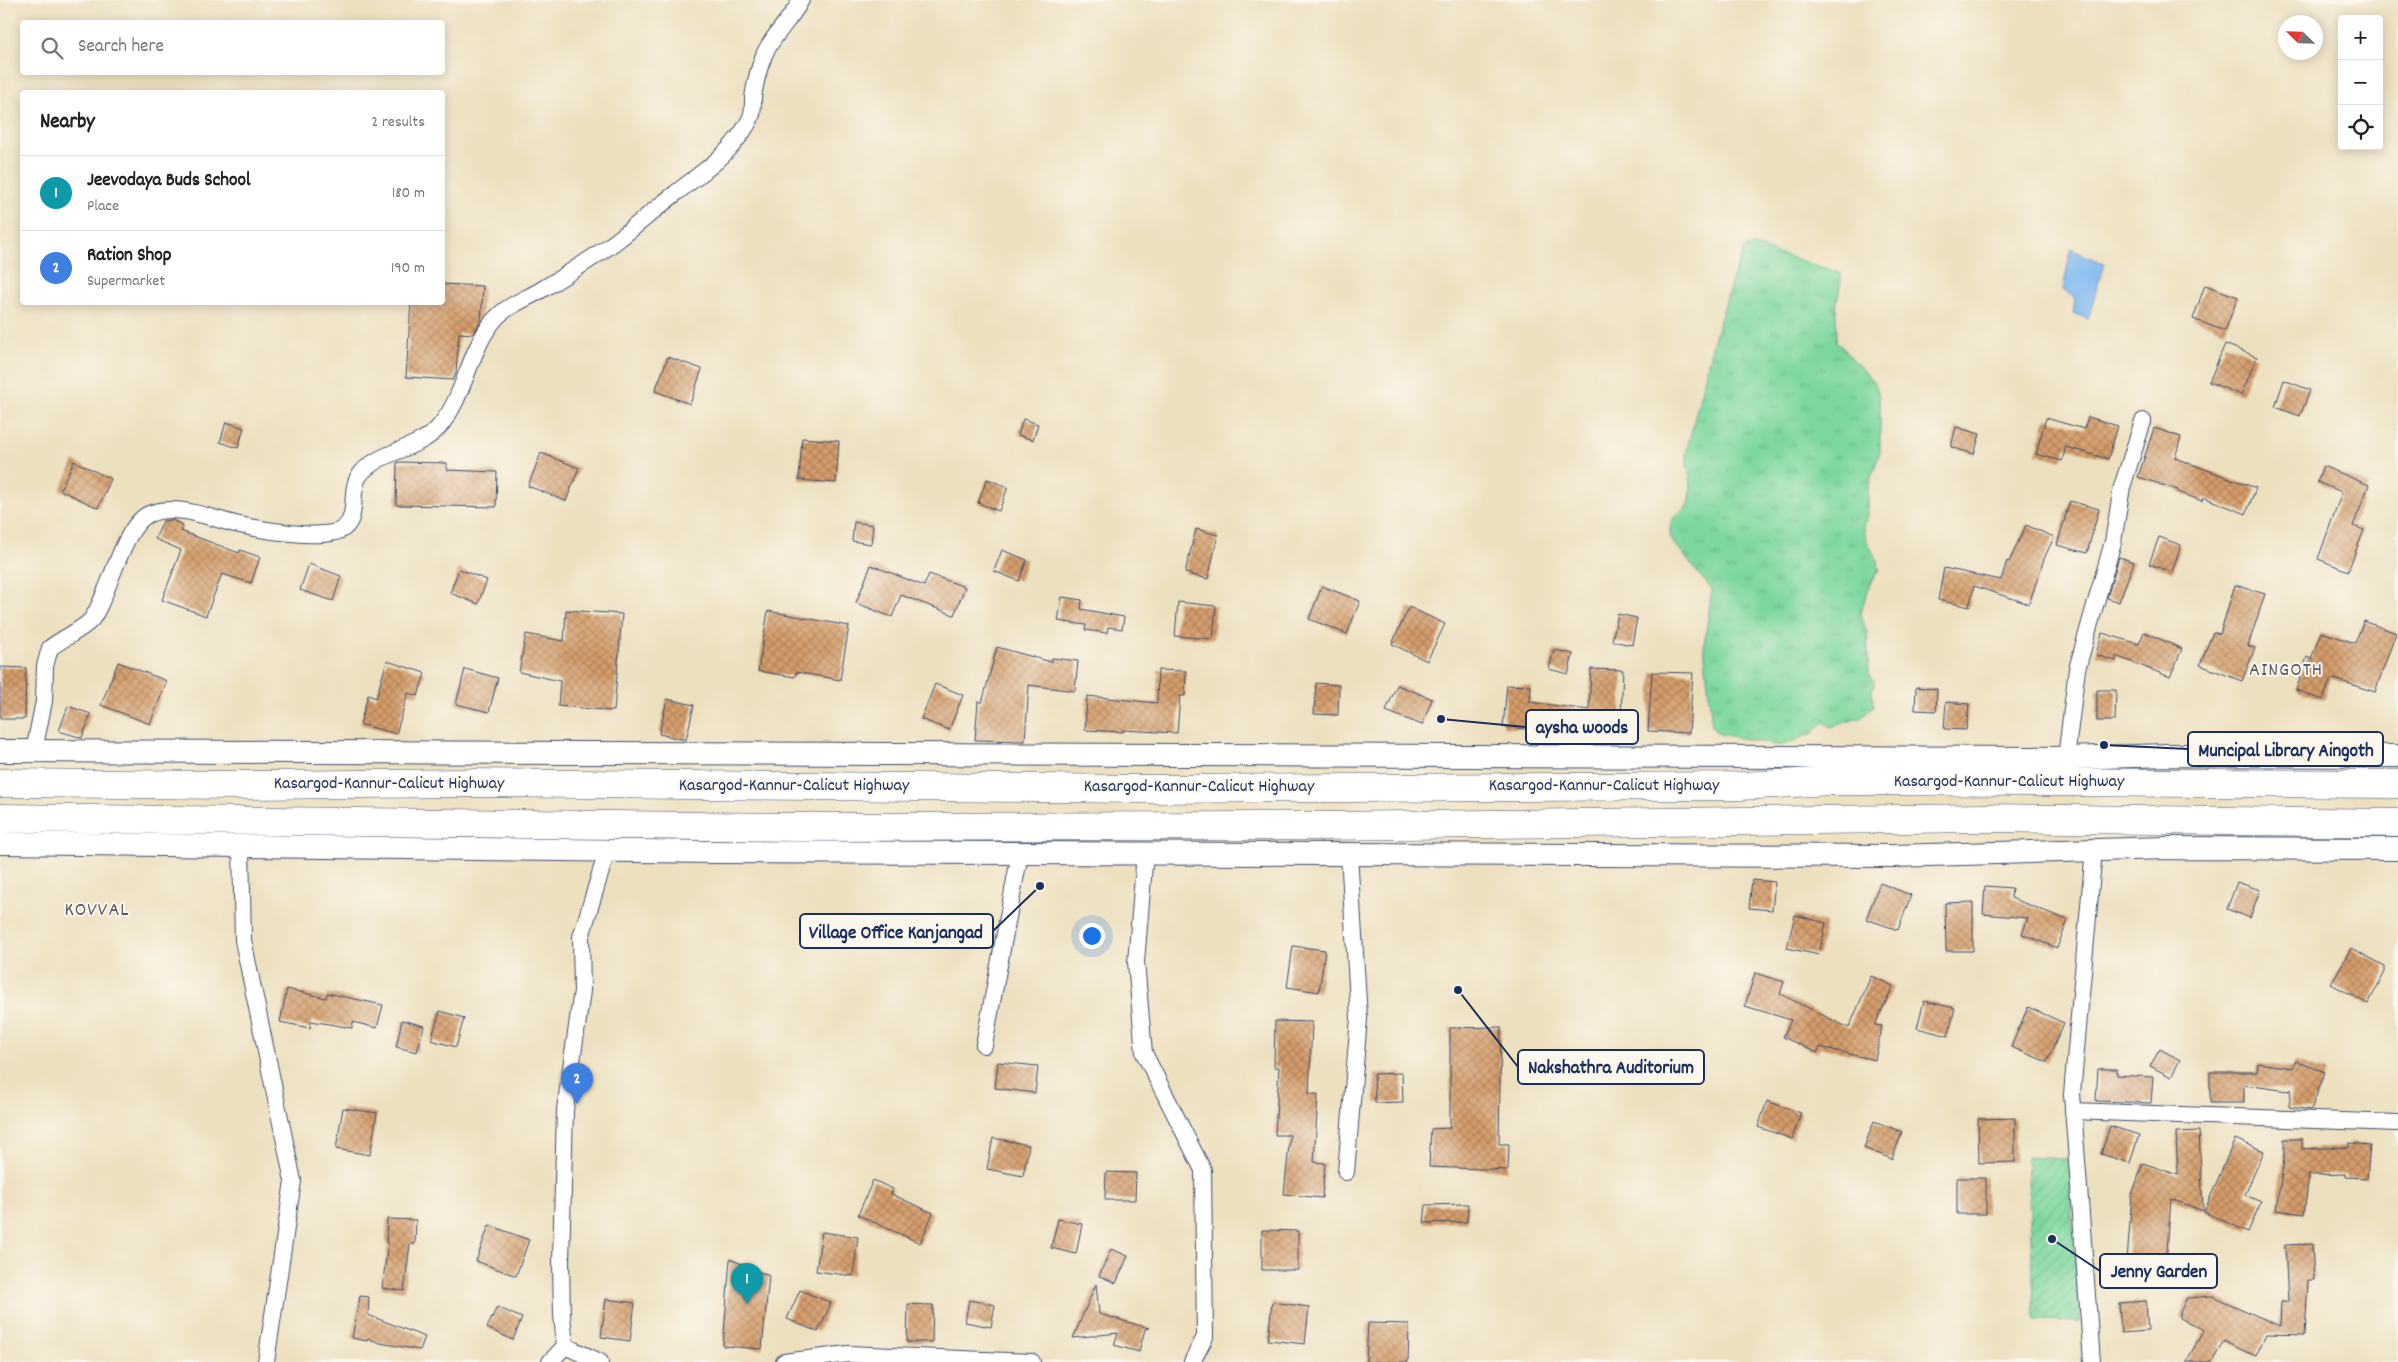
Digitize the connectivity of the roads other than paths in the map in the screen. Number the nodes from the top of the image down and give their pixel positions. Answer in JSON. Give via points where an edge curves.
{"nodes":[{"id":1,"x":801,"y":0,"type":"edge"},
{"id":2,"x":2143,"y":420,"type":"dead end"},
{"id":3,"x":0,"y":751,"type":"edge"},
{"id":4,"x":34,"y":751,"type":"junction"},
{"id":5,"x":2398,"y":756,"type":"edge"},
{"id":6,"x":2066,"y":758,"type":"junction"},
{"id":7,"x":0,"y":783,"type":"edge"},
{"id":8,"x":2398,"y":784,"type":"edge"},
{"id":9,"x":0,"y":818,"type":"edge"},
{"id":10,"x":2398,"y":823,"type":"edge"},
{"id":11,"x":0,"y":843,"type":"edge"},
{"id":12,"x":241,"y":846,"type":"junction"},
{"id":13,"x":607,"y":850,"type":"junction"},
{"id":14,"x":2094,"y":850,"type":"junction"},
{"id":15,"x":2398,"y":850,"type":"edge"},
{"id":16,"x":1020,"y":853,"type":"junction"},
{"id":17,"x":1145,"y":853,"type":"junction"},
{"id":18,"x":1349,"y":854,"type":"junction"},
{"id":19,"x":984,"y":1045,"type":"dead end"},
{"id":20,"x":2073,"y":1111,"type":"junction"},
{"id":21,"x":2398,"y":1123,"type":"edge"},
{"id":22,"x":1346,"y":1172,"type":"dead end"},
{"id":23,"x":565,"y":1346,"type":"junction"},
{"id":24,"x":594,"y":1360,"type":"edge"},
{"id":25,"x":266,"y":1362,"type":"edge"},
{"id":26,"x":550,"y":1362,"type":"edge"},
{"id":27,"x":784,"y":1362,"type":"edge"},
{"id":28,"x":1032,"y":1362,"type":"edge"},
{"id":29,"x":1192,"y":1362,"type":"edge"},
{"id":30,"x":2092,"y":1362,"type":"edge"}],
"edges":[{"from":1,"to":4,"type":"street","via":[[764,54],[753,95],[752,114],[738,139],[713,164],[614,243],[508,307],[491,323],[438,429],[372,465],[360,475],[354,486],[354,504],[349,521],[344,528],[306,535],[238,524],[192,512],[165,510],[144,516],[126,543],[92,619],[50,648]]},
{"from":2,"to":6,"type":"street","via":[[2122,488],[2113,542],[2077,669]]},
{"from":3,"to":4,"type":"street"},
{"from":4,"to":6,"type":"street"},
{"from":5,"to":6,"type":"street"},
{"from":7,"to":8,"type":"highway","name":"Kasargod-Kannur-Calicut Highway","via":[[1138,789],[1740,786],[1833,781]]},
{"from":9,"to":10,"type":"highway","name":"Kasargod-Kannur-Calicut Highway","via":[[785,826],[1311,826],[1988,818]]},
{"from":11,"to":12,"type":"street"},
{"from":12,"to":13,"type":"street"},
{"from":12,"to":25,"type":"street","via":[[243,940],[293,1181]]},
{"from":13,"to":16,"type":"street"},
{"from":13,"to":23,"type":"street","via":[[582,937],[582,990],[565,1110],[561,1261]]},
{"from":14,"to":15,"type":"street"},
{"from":14,"to":18,"type":"street","via":[[1893,856]]},
{"from":14,"to":20,"type":"street"},
{"from":16,"to":17,"type":"street"},
{"from":16,"to":19,"type":"street"},
{"from":17,"to":18,"type":"street"},
{"from":17,"to":29,"type":"street","via":[[1136,962],[1144,1053],[1203,1170],[1205,1337]]},
{"from":18,"to":22,"type":"street","via":[[1359,1018]]},
{"from":20,"to":21,"type":"street"},
{"from":20,"to":30,"type":"street"},
{"from":23,"to":24,"type":"street"},
{"from":23,"to":26,"type":"street"},
{"from":27,"to":28,"type":"street","via":[[848,1354]]}]}
